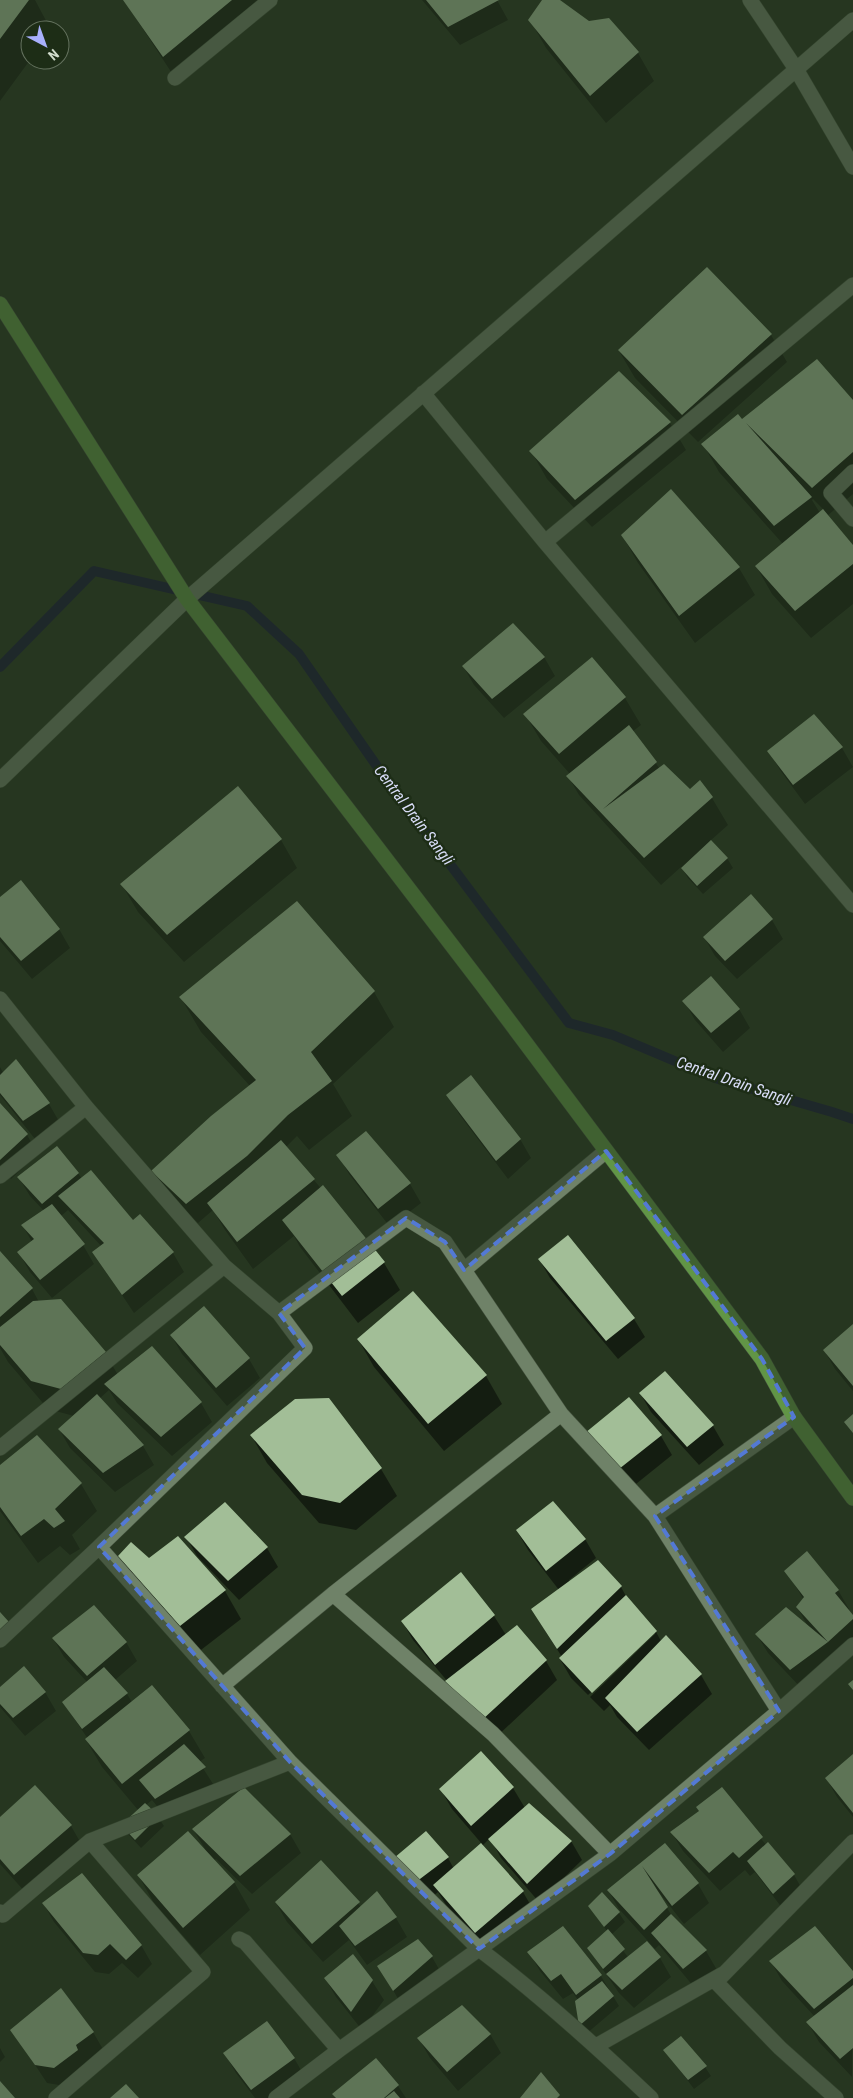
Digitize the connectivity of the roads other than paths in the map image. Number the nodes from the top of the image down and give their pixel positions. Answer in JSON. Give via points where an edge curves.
{"nodes":[{"id":1,"x":270,"y":0,"type":"edge"},
{"id":2,"x":750,"y":0,"type":"edge"},
{"id":3,"x":853,"y":20,"type":"edge"},
{"id":4,"x":796,"y":69,"type":"junction"},
{"id":5,"x":175,"y":78,"type":"dead end"},
{"id":6,"x":853,"y":167,"type":"edge"},
{"id":7,"x":853,"y":285,"type":"edge"},
{"id":8,"x":0,"y":304,"type":"edge"},
{"id":9,"x":423,"y":393,"type":"junction"},
{"id":10,"x":853,"y":472,"type":"edge"},
{"id":11,"x":853,"y":519,"type":"edge"},
{"id":12,"x":545,"y":542,"type":"junction"},
{"id":13,"x":187,"y":599,"type":"junction"},
{"id":14,"x":0,"y":780,"type":"edge"},
{"id":15,"x":853,"y":905,"type":"edge"},
{"id":16,"x":0,"y":999,"type":"edge"},
{"id":17,"x":86,"y":1107,"type":"junction"},
{"id":18,"x":606,"y":1151,"type":"junction"},
{"id":19,"x":0,"y":1176,"type":"edge"},
{"id":20,"x":224,"y":1266,"type":"junction"},
{"id":21,"x":464,"y":1270,"type":"junction"},
{"id":22,"x":279,"y":1313,"type":"junction"},
{"id":23,"x":561,"y":1414,"type":"junction"},
{"id":24,"x":794,"y":1417,"type":"junction"},
{"id":25,"x":0,"y":1448,"type":"edge"},
{"id":26,"x":853,"y":1498,"type":"edge"},
{"id":27,"x":655,"y":1516,"type":"junction"},
{"id":28,"x":99,"y":1547,"type":"junction"},
{"id":29,"x":333,"y":1594,"type":"junction"},
{"id":30,"x":0,"y":1640,"type":"edge"},
{"id":31,"x":853,"y":1646,"type":"edge"},
{"id":32,"x":222,"y":1686,"type":"junction"},
{"id":33,"x":779,"y":1711,"type":"junction"},
{"id":34,"x":290,"y":1762,"type":"junction"},
{"id":35,"x":90,"y":1841,"type":"junction"},
{"id":36,"x":853,"y":1842,"type":"edge"},
{"id":37,"x":610,"y":1854,"type":"junction"},
{"id":38,"x":1,"y":1915,"type":"edge"},
{"id":39,"x":240,"y":1940,"type":"dead end"},
{"id":40,"x":479,"y":1949,"type":"junction"},
{"id":41,"x":726,"y":1972,"type":"junction"},
{"id":42,"x":596,"y":2046,"type":"junction"},
{"id":43,"x":339,"y":2050,"type":"junction"},
{"id":44,"x":56,"y":2098,"type":"edge"},
{"id":45,"x":276,"y":2098,"type":"edge"},
{"id":46,"x":652,"y":2098,"type":"edge"},
{"id":47,"x":836,"y":2098,"type":"edge"}],
"edges":[{"from":1,"to":5,"type":"street"},
{"from":2,"to":4,"type":"street"},
{"from":3,"to":4,"type":"street"},
{"from":4,"to":6,"type":"street"},
{"from":4,"to":9,"type":"street"},
{"from":7,"to":12,"type":"street"},
{"from":8,"to":13,"type":"main road"},
{"from":9,"to":12,"type":"street"},
{"from":9,"to":13,"type":"street"},
{"from":10,"to":11,"type":"street","via":[[831,493]]},
{"from":12,"to":15,"type":"street"},
{"from":13,"to":14,"type":"street"},
{"from":13,"to":18,"type":"main road"},
{"from":16,"to":17,"type":"street"},
{"from":17,"to":19,"type":"street"},
{"from":17,"to":20,"type":"street"},
{"from":18,"to":21,"type":"street"},
{"from":18,"to":24,"type":"main road","via":[[762,1359]]},
{"from":20,"to":22,"type":"street"},
{"from":20,"to":25,"type":"street"},
{"from":21,"to":22,"type":"street","via":[[445,1242],[406,1218]]},
{"from":21,"to":23,"type":"street"},
{"from":22,"to":28,"type":"street","via":[[305,1348]]},
{"from":23,"to":27,"type":"street"},
{"from":23,"to":29,"type":"street"},
{"from":24,"to":26,"type":"main road"},
{"from":24,"to":27,"type":"street"},
{"from":27,"to":33,"type":"street"},
{"from":28,"to":30,"type":"street"},
{"from":28,"to":32,"type":"street"},
{"from":29,"to":32,"type":"street"},
{"from":29,"to":37,"type":"street","via":[[492,1734]]},
{"from":31,"to":33,"type":"street"},
{"from":32,"to":34,"type":"street"},
{"from":33,"to":37,"type":"street"},
{"from":34,"to":35,"type":"street"},
{"from":34,"to":40,"type":"street"},
{"from":35,"to":38,"type":"street"},
{"from":35,"to":44,"type":"street","via":[[203,1972]]},
{"from":36,"to":41,"type":"street"},
{"from":37,"to":40,"type":"street"},
{"from":39,"to":43,"type":"street"},
{"from":40,"to":42,"type":"street"},
{"from":40,"to":43,"type":"street"},
{"from":41,"to":42,"type":"street"},
{"from":41,"to":47,"type":"street","via":[[716,1982],[780,2048]]},
{"from":42,"to":46,"type":"street"},
{"from":43,"to":45,"type":"street"}]}
